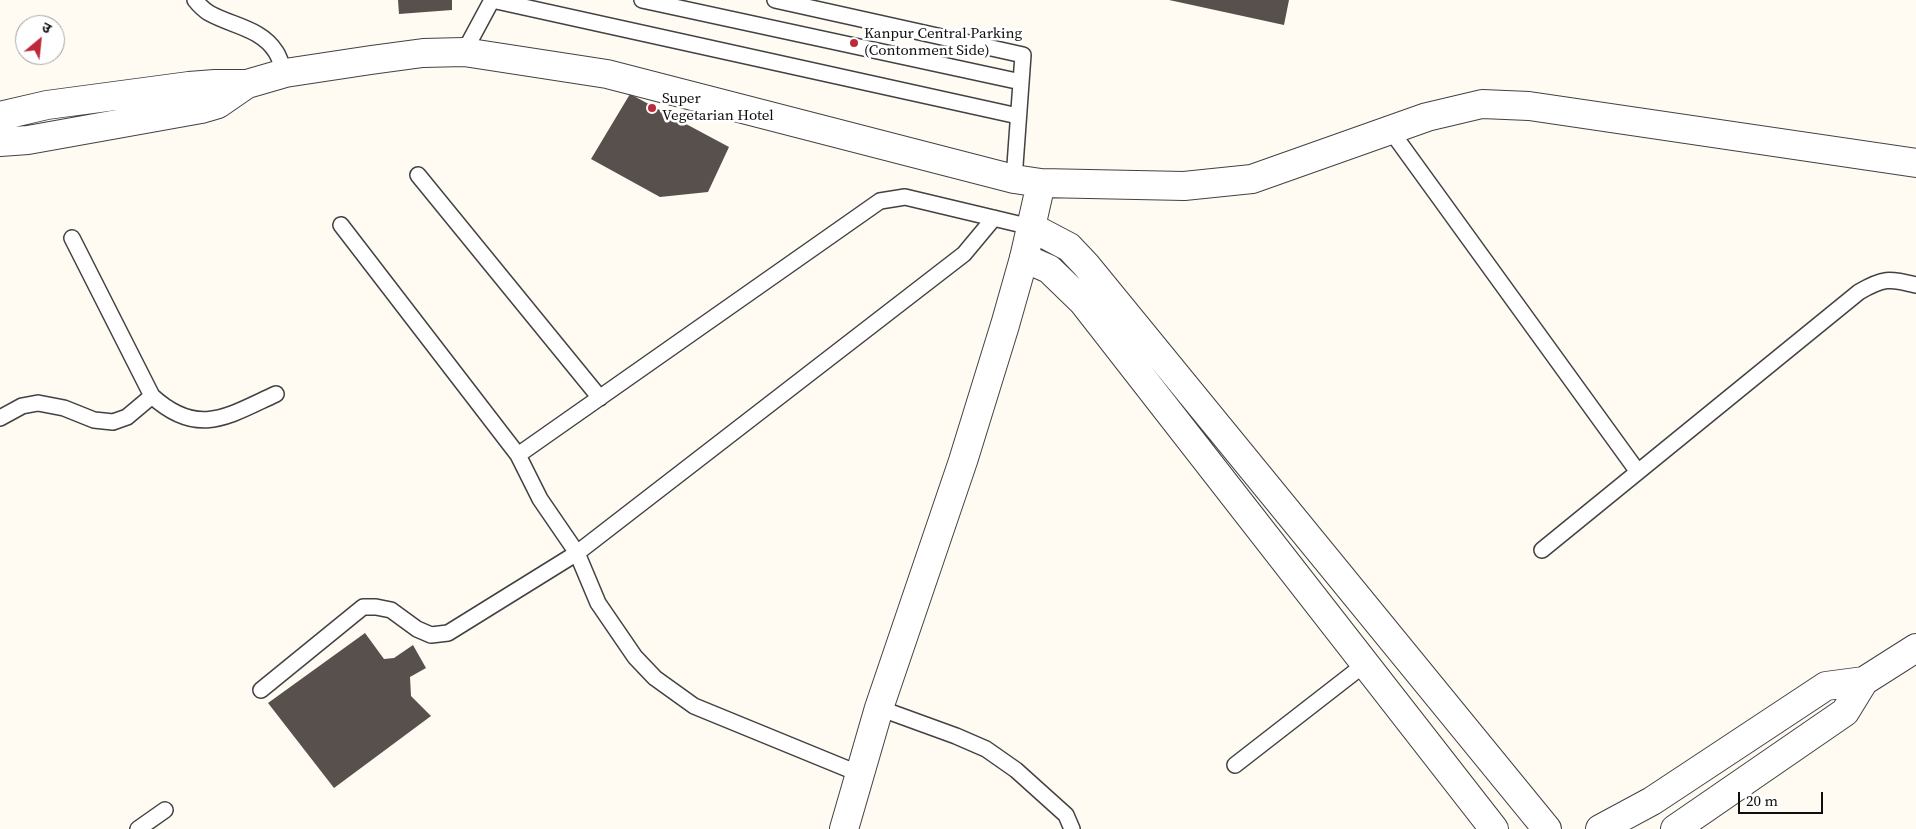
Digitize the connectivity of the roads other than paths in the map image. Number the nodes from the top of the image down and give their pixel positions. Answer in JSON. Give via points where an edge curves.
{"nodes":[{"id":1,"x":195,"y":0,"type":"edge"},
{"id":2,"x":492,"y":0,"type":"edge"},
{"id":3,"x":642,"y":0,"type":"edge"},
{"id":4,"x":775,"y":0,"type":"edge"},
{"id":5,"x":464,"y":52,"type":"junction"},
{"id":6,"x":285,"y":73,"type":"junction"},
{"id":7,"x":1021,"y":82,"type":"junction"},
{"id":8,"x":247,"y":84,"type":"junction"},
{"id":9,"x":0,"y":116,"type":"edge"},
{"id":10,"x":1018,"y":116,"type":"junction"},
{"id":11,"x":1391,"y":131,"type":"junction"},
{"id":12,"x":0,"y":142,"type":"edge"},
{"id":13,"x":1916,"y":163,"type":"edge"},
{"id":14,"x":418,"y":175,"type":"dead end"},
{"id":15,"x":1014,"y":178,"type":"junction"},
{"id":16,"x":1041,"y":183,"type":"junction"},
{"id":17,"x":994,"y":218,"type":"junction"},
{"id":18,"x":341,"y":225,"type":"dead end"},
{"id":19,"x":1031,"y":227,"type":"junction"},
{"id":20,"x":72,"y":238,"type":"dead end"},
{"id":21,"x":1024,"y":258,"type":"junction"},
{"id":22,"x":1916,"y":285,"type":"edge"},
{"id":23,"x":276,"y":394,"type":"dead end"},
{"id":24,"x":152,"y":396,"type":"junction"},
{"id":25,"x":600,"y":398,"type":"junction"},
{"id":26,"x":0,"y":418,"type":"edge"},
{"id":27,"x":518,"y":456,"type":"junction"},
{"id":28,"x":1638,"y":472,"type":"junction"},
{"id":29,"x":1542,"y":550,"type":"dead end"},
{"id":30,"x":577,"y":553,"type":"junction"},
{"id":31,"x":1916,"y":648,"type":"edge"},
{"id":32,"x":1365,"y":664,"type":"junction"},
{"id":33,"x":1864,"y":681,"type":"junction"},
{"id":34,"x":261,"y":690,"type":"dead end"},
{"id":35,"x":879,"y":708,"type":"junction"},
{"id":36,"x":1235,"y":766,"type":"dead end"},
{"id":37,"x":860,"y":774,"type":"junction"},
{"id":38,"x":164,"y":810,"type":"dead end"},
{"id":39,"x":138,"y":829,"type":"edge"},
{"id":40,"x":844,"y":829,"type":"edge"},
{"id":41,"x":1072,"y":829,"type":"edge"},
{"id":42,"x":1494,"y":829,"type":"edge"},
{"id":43,"x":1547,"y":829,"type":"edge"},
{"id":44,"x":1600,"y":829,"type":"edge"},
{"id":45,"x":1675,"y":829,"type":"edge"}],
"edges":[{"from":1,"to":6,"type":"lane","via":[[207,12],[244,26],[262,37],[276,51]]},
{"from":2,"to":5,"type":"lane"},
{"from":2,"to":10,"type":"lane"},
{"from":3,"to":7,"type":"lane"},
{"from":4,"to":7,"type":"lane","via":[[1023,55]]},
{"from":5,"to":6,"type":"street","via":[[423,53]]},
{"from":5,"to":15,"type":"street","via":[[607,74]]},
{"from":6,"to":8,"type":"street"},
{"from":7,"to":10,"type":"lane"},
{"from":8,"to":9,"type":"street","via":[[189,86],[47,105]]},
{"from":8,"to":12,"type":"street","via":[[218,104],[201,109],[28,140]]},
{"from":10,"to":15,"type":"lane"},
{"from":11,"to":13,"type":"street","via":[[1482,104],[1529,106]]},
{"from":11,"to":16,"type":"street","via":[[1252,179],[1184,186]]},
{"from":11,"to":28,"type":"lane"},
{"from":14,"to":25,"type":"lane"},
{"from":15,"to":16,"type":"street"},
{"from":16,"to":19,"type":"street"},
{"from":17,"to":19,"type":"lane"},
{"from":17,"to":25,"type":"lane","via":[[905,197],[880,201]]},
{"from":17,"to":30,"type":"lane","via":[[964,254]]},
{"from":18,"to":27,"type":"lane"},
{"from":19,"to":21,"type":"street"},
{"from":19,"to":43,"type":"street","via":[[1069,248],[1086,265]]},
{"from":20,"to":24,"type":"lane"},
{"from":21,"to":32,"type":"street","via":[[1049,269],[1083,302]]},
{"from":21,"to":35,"type":"street","via":[[962,461]]},
{"from":22,"to":28,"type":"lane","via":[[1898,280],[1878,281],[1859,292]]},
{"from":23,"to":24,"type":"lane","via":[[224,418],[203,421],[177,413]]},
{"from":24,"to":26,"type":"lane","via":[[127,417],[113,422],[94,420],[64,408],[38,403],[22,406]]},
{"from":25,"to":27,"type":"lane"},
{"from":27,"to":30,"type":"lane","via":[[540,499]]},
{"from":28,"to":29,"type":"lane"},
{"from":30,"to":34,"type":"lane","via":[[448,633],[431,635],[391,610],[363,607]]},
{"from":30,"to":37,"type":"lane","via":[[598,603],[634,657],[656,678],[694,706]]},
{"from":31,"to":33,"type":"street"},
{"from":32,"to":36,"type":"lane"},
{"from":32,"to":42,"type":"street"},
{"from":33,"to":44,"type":"street","via":[[1826,686],[1652,801]]},
{"from":33,"to":45,"type":"street","via":[[1845,712]]},
{"from":35,"to":37,"type":"street"},
{"from":35,"to":41,"type":"lane","via":[[986,749],[1016,770],[1066,815]]},
{"from":37,"to":40,"type":"street"},
{"from":38,"to":39,"type":"lane"}]}
